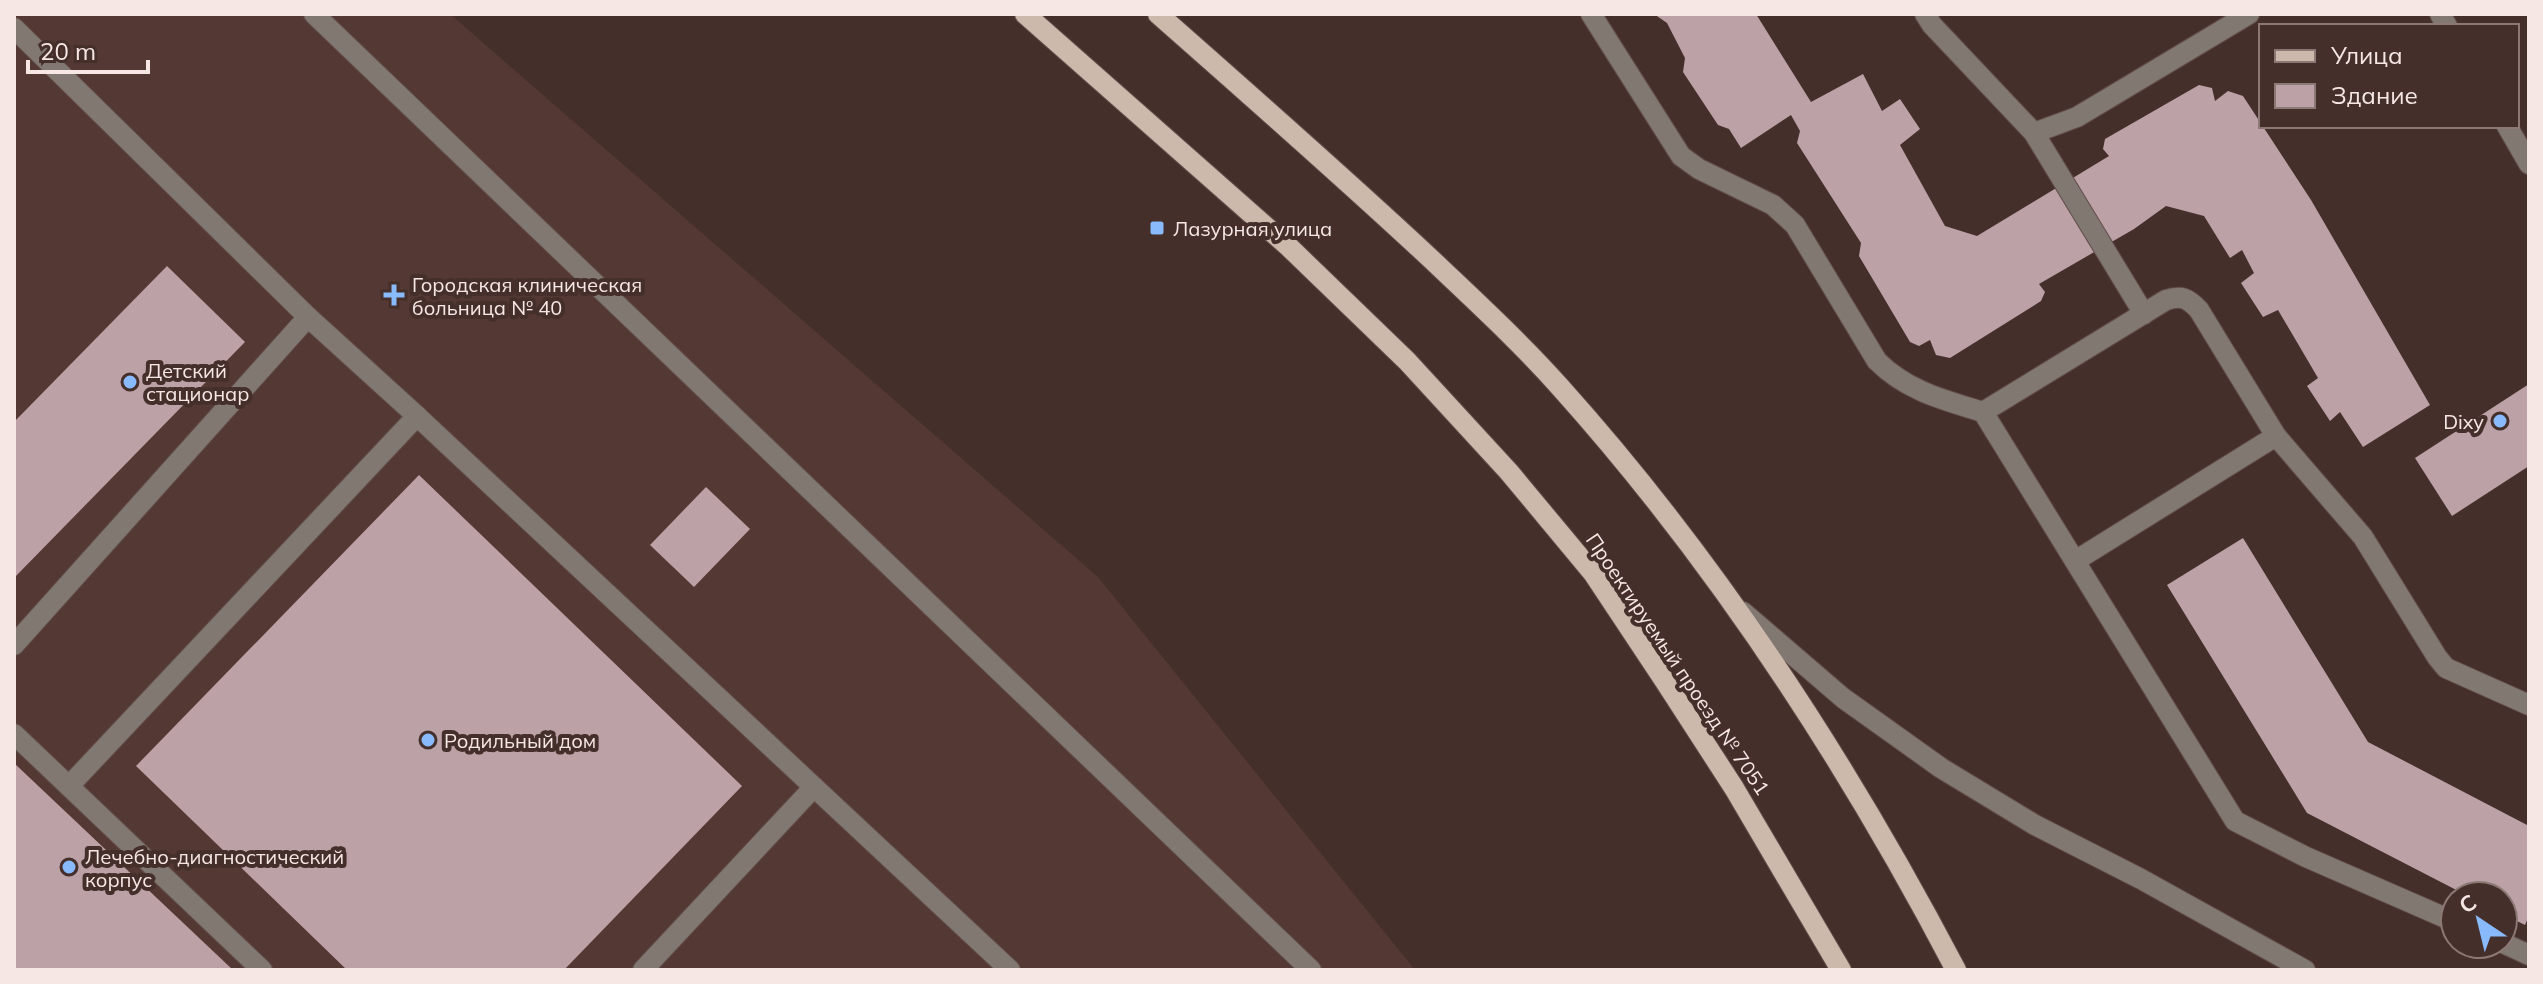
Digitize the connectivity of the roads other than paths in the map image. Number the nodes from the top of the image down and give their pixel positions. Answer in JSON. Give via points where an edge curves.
{"nodes":[{"id":1,"x":314,"y":14,"type":"edge"},
{"id":2,"x":1025,"y":14,"type":"edge"},
{"id":3,"x":1158,"y":14,"type":"edge"},
{"id":4,"x":1591,"y":14,"type":"edge"},
{"id":5,"x":2249,"y":14,"type":"edge"},
{"id":6,"x":1931,"y":18,"type":"edge"},
{"id":7,"x":14,"y":28,"type":"edge"},
{"id":8,"x":2508,"y":128,"type":"edge"},
{"id":9,"x":2034,"y":133,"type":"junction"},
{"id":10,"x":2529,"y":164,"type":"edge"},
{"id":11,"x":2144,"y":314,"type":"junction"},
{"id":12,"x":308,"y":317,"type":"junction"},
{"id":13,"x":1983,"y":412,"type":"junction"},
{"id":14,"x":417,"y":416,"type":"junction"},
{"id":15,"x":2276,"y":436,"type":"junction"},
{"id":16,"x":2075,"y":561,"type":"junction"},
{"id":17,"x":1737,"y":607,"type":"junction"},
{"id":18,"x":14,"y":645,"type":"edge"},
{"id":19,"x":2529,"y":705,"type":"edge"},
{"id":20,"x":14,"y":734,"type":"edge"},
{"id":21,"x":69,"y":786,"type":"junction"},
{"id":22,"x":814,"y":787,"type":"junction"},
{"id":23,"x":2439,"y":915,"type":"edge"},
{"id":24,"x":262,"y":970,"type":"edge"},
{"id":25,"x":643,"y":970,"type":"edge"},
{"id":26,"x":1010,"y":970,"type":"edge"},
{"id":27,"x":1311,"y":970,"type":"edge"},
{"id":28,"x":1841,"y":970,"type":"edge"},
{"id":29,"x":1956,"y":970,"type":"edge"},
{"id":30,"x":2305,"y":970,"type":"edge"}],
"edges":[{"from":1,"to":27,"type":"street"},
{"from":2,"to":28,"type":"main road","name":"Проектируемый проезд № 7051","via":[[1289,247],[1407,361],[1509,472],[1593,573],[1650,658]]},
{"from":3,"to":17,"type":"main road","via":[[1352,185],[1559,385],[1648,489]]},
{"from":4,"to":13,"type":"street","via":[[1681,156],[1773,205],[1795,225],[1877,361],[1907,386]]},
{"from":5,"to":9,"type":"street","via":[[2077,117]]},
{"from":6,"to":9,"type":"street"},
{"from":7,"to":12,"type":"street"},
{"from":8,"to":10,"type":"street"},
{"from":9,"to":11,"type":"street"},
{"from":11,"to":13,"type":"street"},
{"from":11,"to":15,"type":"street","via":[[2178,296],[2190,300]]},
{"from":12,"to":14,"type":"street"},
{"from":12,"to":18,"type":"street"},
{"from":13,"to":16,"type":"street"},
{"from":14,"to":21,"type":"street"},
{"from":14,"to":22,"type":"street"},
{"from":15,"to":16,"type":"street"},
{"from":15,"to":19,"type":"street","via":[[2363,537],[2446,668]]},
{"from":16,"to":23,"type":"street","via":[[2235,821]]},
{"from":17,"to":29,"type":"main road","via":[[1859,798]]},
{"from":17,"to":30,"type":"street","via":[[1843,698],[1941,768],[2035,825]]},
{"from":20,"to":21,"type":"street"},
{"from":21,"to":24,"type":"street"},
{"from":22,"to":25,"type":"street"},
{"from":22,"to":26,"type":"street"}]}
